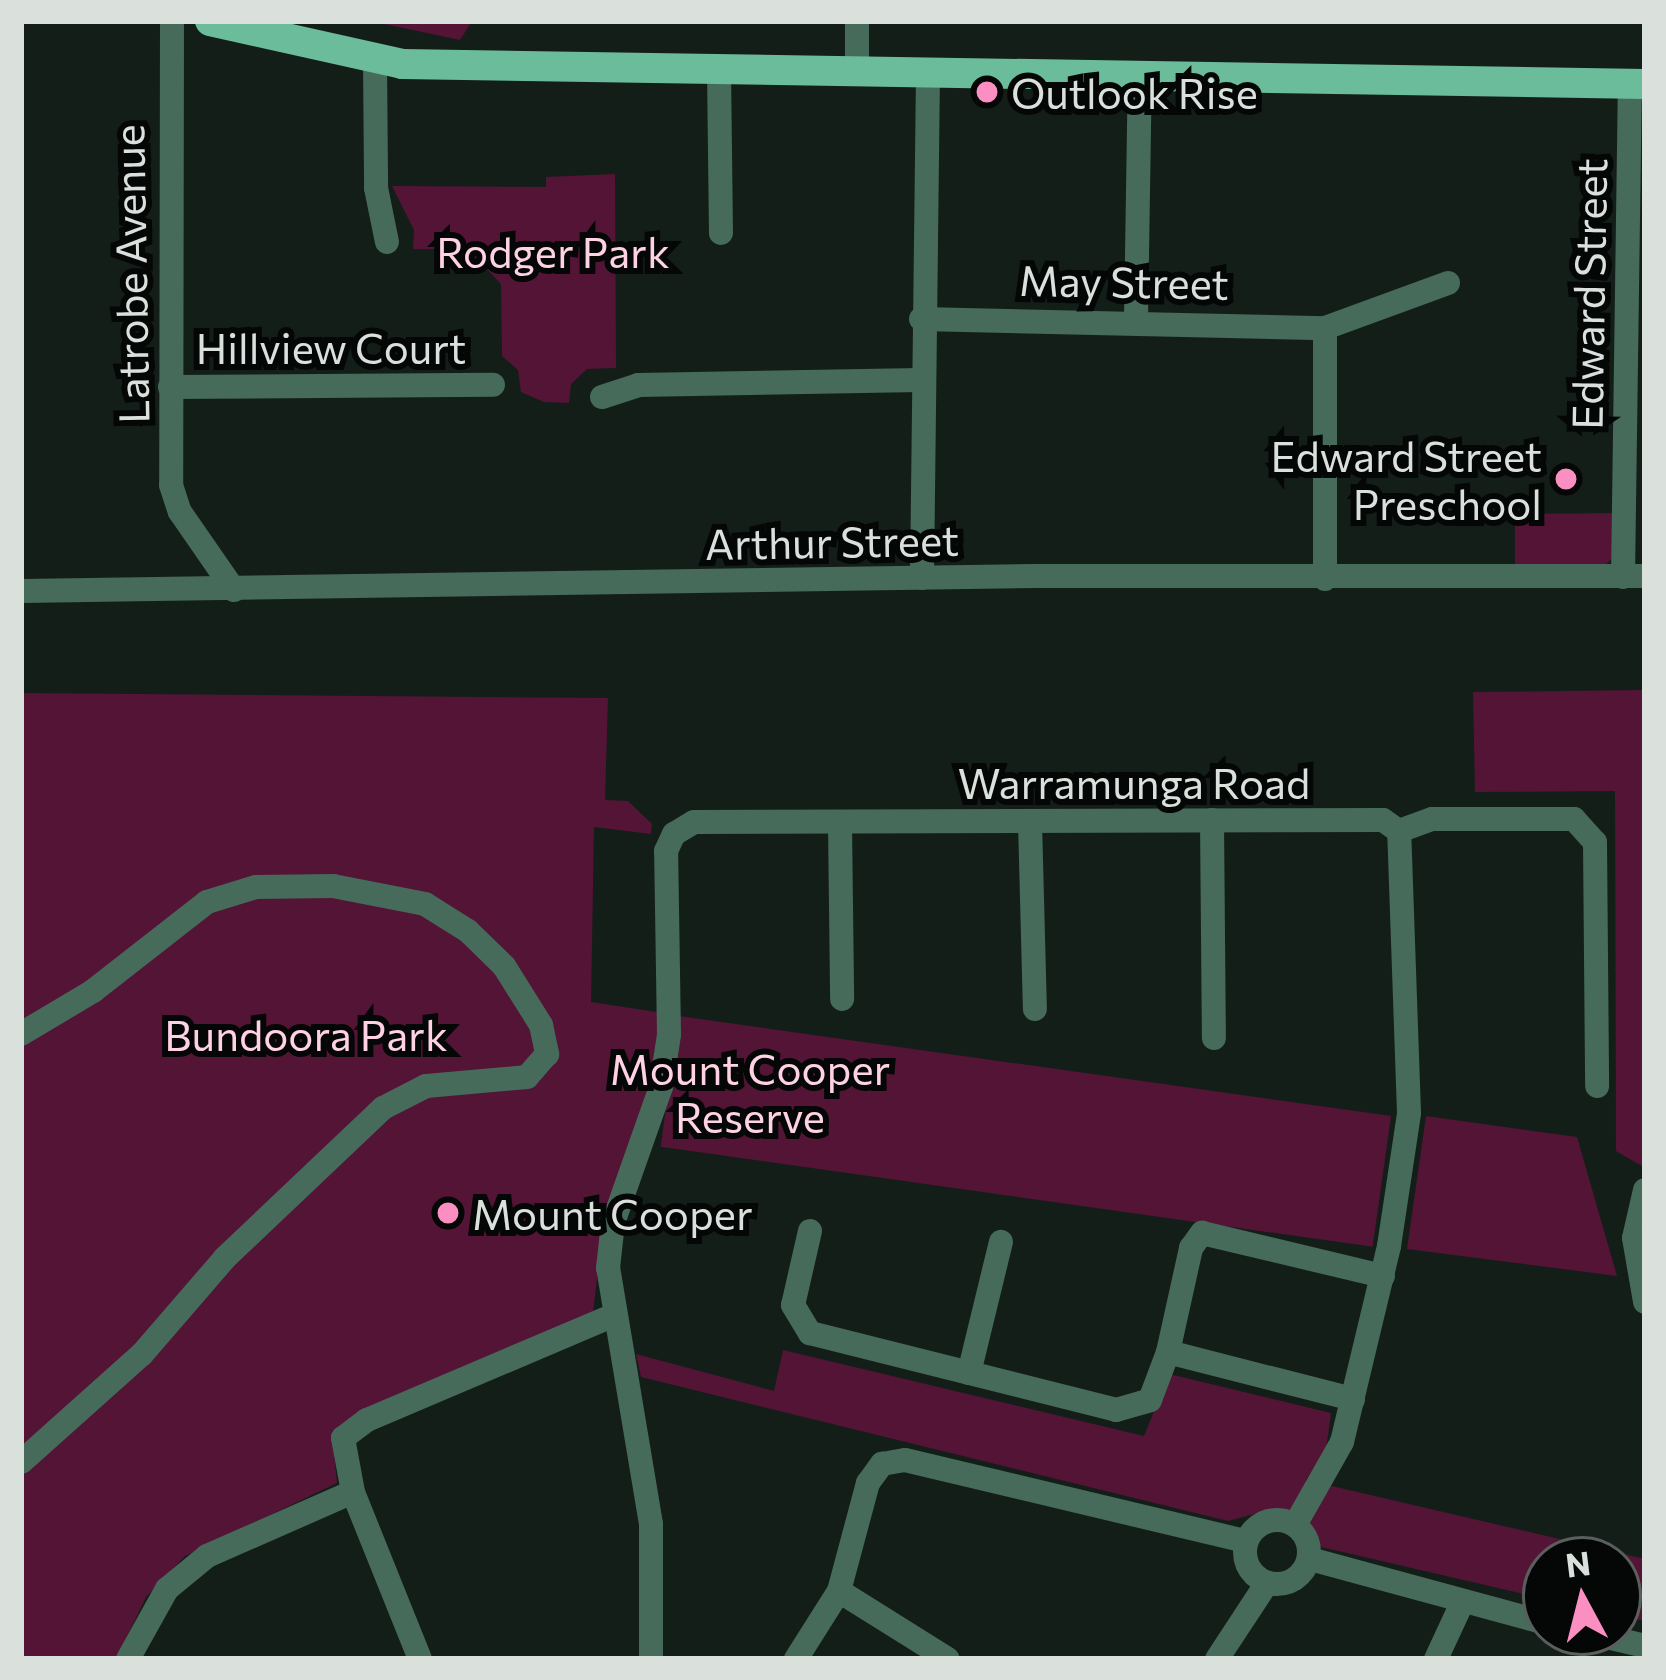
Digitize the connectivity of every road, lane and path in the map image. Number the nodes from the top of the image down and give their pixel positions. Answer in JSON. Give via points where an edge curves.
{"nodes":[{"id":1,"x":172,"y":21,"type":"edge"},
{"id":2,"x":210,"y":21,"type":"edge"},
{"id":3,"x":857,"y":21,"type":"edge"},
{"id":4,"x":375,"y":61,"type":"junction"},
{"id":5,"x":719,"y":70,"type":"junction"},
{"id":6,"x":857,"y":72,"type":"junction"},
{"id":7,"x":928,"y":73,"type":"junction"},
{"id":8,"x":1140,"y":76,"type":"junction"},
{"id":9,"x":1637,"y":84,"type":"edge"},
{"id":10,"x":721,"y":232,"type":"dead end"},
{"id":11,"x":388,"y":242,"type":"dead end"},
{"id":12,"x":1448,"y":283,"type":"dead end"},
{"id":13,"x":921,"y":319,"type":"junction"},
{"id":14,"x":1136,"y":320,"type":"junction"},
{"id":15,"x":1324,"y":328,"type":"junction"},
{"id":16,"x":920,"y":380,"type":"junction"},
{"id":17,"x":494,"y":385,"type":"dead end"},
{"id":18,"x":170,"y":387,"type":"junction"},
{"id":19,"x":602,"y":397,"type":"dead end"},
{"id":20,"x":187,"y":524,"type":"junction"},
{"id":21,"x":1634,"y":576,"type":"edge"},
{"id":22,"x":922,"y":578,"type":"junction"},
{"id":23,"x":1325,"y":579,"type":"junction"},
{"id":24,"x":182,"y":590,"type":"junction"},
{"id":25,"x":234,"y":590,"type":"junction"},
{"id":26,"x":21,"y":591,"type":"edge"},
{"id":27,"x":1212,"y":820,"type":"junction"},
{"id":28,"x":1030,"y":822,"type":"junction"},
{"id":29,"x":839,"y":824,"type":"junction"},
{"id":30,"x":1399,"y":831,"type":"junction"},
{"id":31,"x":842,"y":999,"type":"dead end"},
{"id":32,"x":1035,"y":1009,"type":"dead end"},
{"id":33,"x":21,"y":1034,"type":"edge"},
{"id":34,"x":1214,"y":1038,"type":"dead end"},
{"id":35,"x":1597,"y":1086,"type":"dead end"},
{"id":36,"x":1645,"y":1190,"type":"edge"},
{"id":37,"x":810,"y":1231,"type":"dead end"},
{"id":38,"x":1001,"y":1242,"type":"dead end"},
{"id":39,"x":1383,"y":1276,"type":"junction"},
{"id":40,"x":1645,"y":1302,"type":"edge"},
{"id":41,"x":614,"y":1316,"type":"junction"},
{"id":42,"x":1168,"y":1352,"type":"junction"},
{"id":43,"x":969,"y":1372,"type":"junction"},
{"id":44,"x":1353,"y":1399,"type":"junction"},
{"id":45,"x":21,"y":1462,"type":"edge"},
{"id":46,"x":353,"y":1492,"type":"junction"},
{"id":47,"x":1295,"y":1525,"type":"junction"},
{"id":48,"x":1246,"y":1541,"type":"junction"},
{"id":49,"x":1310,"y":1559,"type":"junction"},
{"id":50,"x":1268,"y":1583,"type":"junction"},
{"id":51,"x":839,"y":1591,"type":"junction"},
{"id":52,"x":1462,"y":1603,"type":"junction"},
{"id":53,"x":1522,"y":1617,"type":"edge"},
{"id":54,"x":128,"y":1659,"type":"edge"},
{"id":55,"x":420,"y":1659,"type":"edge"},
{"id":56,"x":651,"y":1659,"type":"edge"},
{"id":57,"x":796,"y":1659,"type":"edge"},
{"id":58,"x":947,"y":1659,"type":"edge"},
{"id":59,"x":1217,"y":1659,"type":"edge"},
{"id":60,"x":1436,"y":1659,"type":"edge"}],
"edges":[{"from":1,"to":18,"type":"street","name":"Latrobe Avenue"},
{"from":2,"to":4,"type":"main road"},
{"from":3,"to":6,"type":"street"},
{"from":4,"to":5,"type":"main road"},
{"from":4,"to":11,"type":"street","via":[[376,188]]},
{"from":5,"to":6,"type":"main road"},
{"from":5,"to":10,"type":"street"},
{"from":6,"to":7,"type":"main road"},
{"from":7,"to":8,"type":"main road"},
{"from":7,"to":13,"type":"street"},
{"from":8,"to":9,"type":"main road"},
{"from":8,"to":14,"type":"street"},
{"from":9,"to":21,"type":"street","name":"Edward Street"},
{"from":12,"to":15,"type":"street"},
{"from":13,"to":14,"type":"street","name":"May Street"},
{"from":13,"to":16,"type":"street"},
{"from":14,"to":15,"type":"street","name":"May Street"},
{"from":15,"to":23,"type":"street"},
{"from":16,"to":19,"type":"street","via":[[638,385]]},
{"from":16,"to":22,"type":"street"},
{"from":17,"to":18,"type":"street","name":"Hillview Court"},
{"from":18,"to":20,"type":"street","name":"Latrobe Avenue","via":[[171,484]]},
{"from":20,"to":24,"type":"street","name":"Latrobe Avenue","via":[[194,558]]},
{"from":20,"to":25,"type":"street","name":"Latrobe Avenue"},
{"from":21,"to":23,"type":"street","name":"Arthur Street"},
{"from":22,"to":23,"type":"street","name":"Arthur Street"},
{"from":22,"to":25,"type":"street","name":"Arthur Street"},
{"from":24,"to":25,"type":"street","name":"Arthur Street"},
{"from":24,"to":26,"type":"street","name":"Arthur Street"},
{"from":27,"to":28,"type":"street","name":"Warramunga Road"},
{"from":27,"to":30,"type":"street","name":"Warramunga Road","via":[[1383,820]]},
{"from":27,"to":34,"type":"street"},
{"from":28,"to":29,"type":"street","name":"Warramunga Road"},
{"from":28,"to":32,"type":"street"},
{"from":29,"to":31,"type":"street"},
{"from":29,"to":41,"type":"street","name":"Warramunga Road","via":[[694,822],[674,834],[666,851],[669,1036],[662,1087],[613,1223]]},
{"from":30,"to":35,"type":"street","name":"Warramunga Road","via":[[1432,819],[1574,819],[1589,827]]},
{"from":30,"to":39,"type":"street","via":[[1408,1113]]},
{"from":33,"to":45,"type":"street","via":[[93,991],[207,902],[256,887],[333,886],[425,904],[468,931],[492,952],[541,1025],[547,1054],[527,1076],[426,1086],[383,1108],[225,1258],[142,1354]]},
{"from":36,"to":40,"type":"street","via":[[1634,1238]]},
{"from":37,"to":43,"type":"street","via":[[793,1305],[804,1330]]},
{"from":38,"to":43,"type":"street"},
{"from":39,"to":42,"type":"street","via":[[1202,1233],[1191,1248]]},
{"from":39,"to":44,"type":"street"},
{"from":41,"to":46,"type":"street","via":[[367,1420],[343,1438]]},
{"from":41,"to":56,"type":"street","via":[[651,1524]]},
{"from":42,"to":43,"type":"street","via":[[1150,1400],[1131,1410]]},
{"from":42,"to":44,"type":"street"},
{"from":44,"to":47,"type":"street","via":[[1342,1442]]},
{"from":46,"to":54,"type":"street","via":[[207,1556],[167,1589]]},
{"from":46,"to":55,"type":"street"},
{"from":47,"to":48,"type":"street","via":[[1266,1521]]},
{"from":47,"to":49,"type":"street"},
{"from":48,"to":50,"type":"street","via":[[1246,1562]]},
{"from":48,"to":51,"type":"street","via":[[905,1460],[882,1464],[868,1483]]},
{"from":49,"to":50,"type":"street","via":[[1296,1579]]},
{"from":49,"to":52,"type":"street"},
{"from":50,"to":59,"type":"street"},
{"from":51,"to":57,"type":"street"},
{"from":51,"to":58,"type":"street"},
{"from":52,"to":53,"type":"street"},
{"from":52,"to":60,"type":"street"}]}
